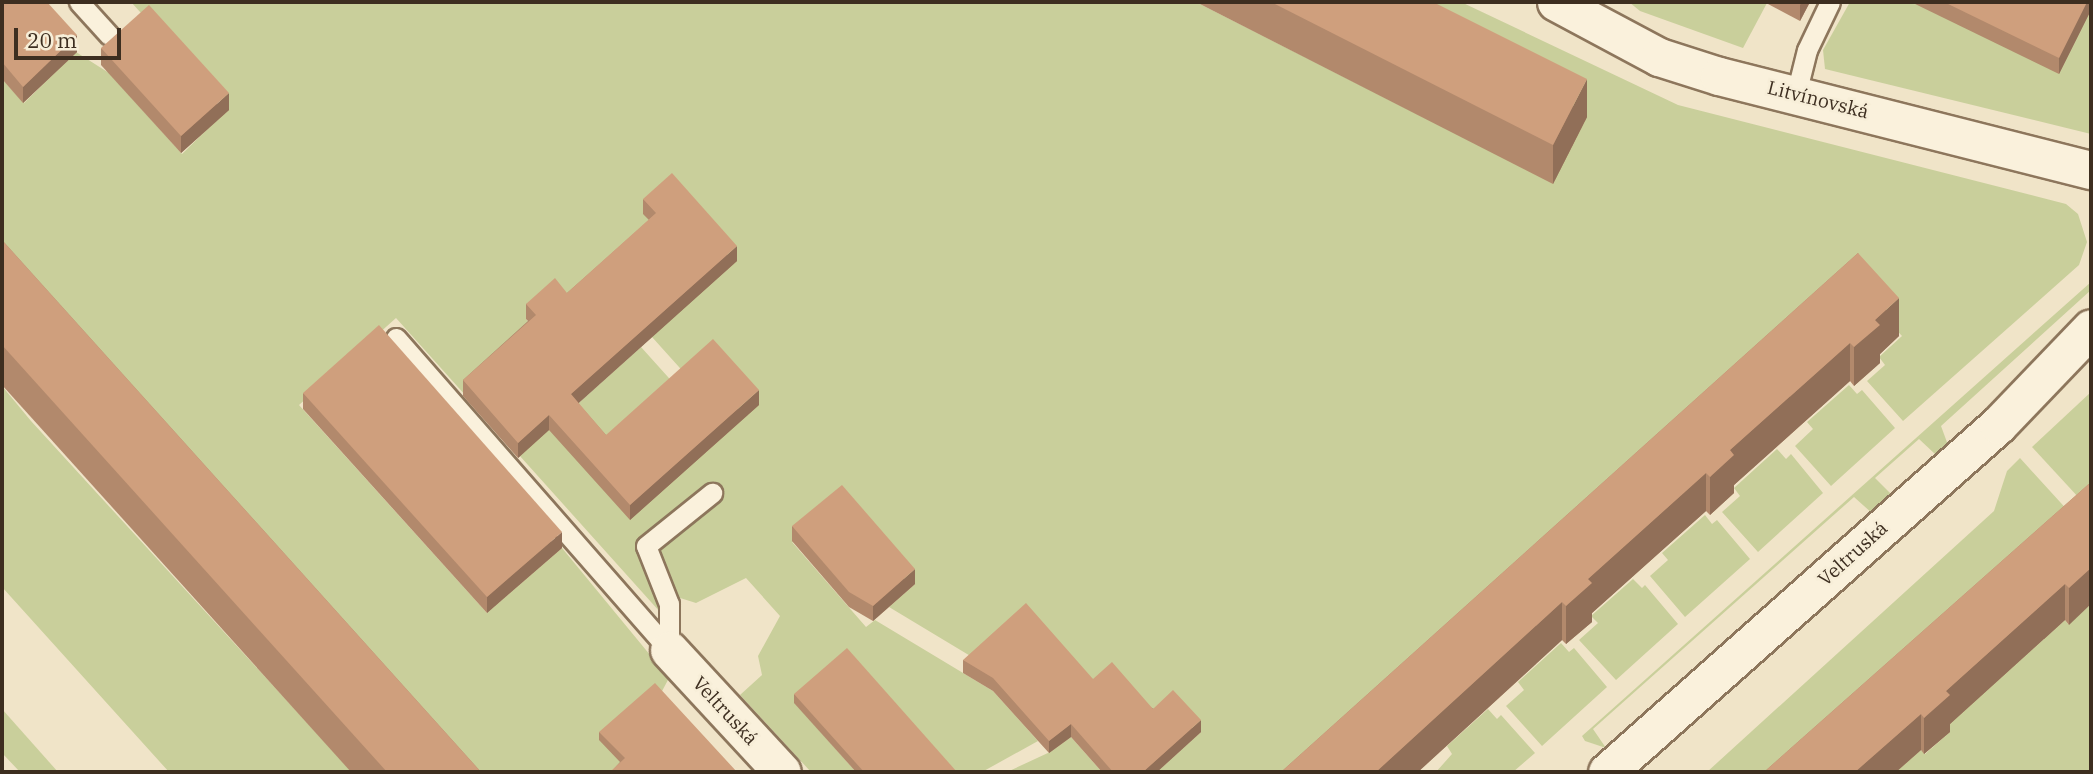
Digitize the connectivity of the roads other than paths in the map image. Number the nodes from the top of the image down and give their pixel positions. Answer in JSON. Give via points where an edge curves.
{"nodes":[{"id":1,"x":79,"y":2,"type":"edge"},
{"id":2,"x":1556,"y":2,"type":"edge"},
{"id":3,"x":1830,"y":2,"type":"edge"},
{"id":4,"x":109,"y":35,"type":"dead end"},
{"id":5,"x":1796,"y":94,"type":"junction"},
{"id":6,"x":2091,"y":170,"type":"edge"},
{"id":7,"x":2091,"y":328,"type":"edge"},
{"id":8,"x":396,"y":338,"type":"dead end"},
{"id":9,"x":712,"y":493,"type":"dead end"},
{"id":10,"x":669,"y":650,"type":"junction"},
{"id":11,"x":782,"y":772,"type":"edge"},
{"id":12,"x":1607,"y":772,"type":"edge"}],
"edges":[{"from":1,"to":4,"type":"lane"},
{"from":2,"to":5,"type":"street","name":"Litvínovská","via":[[1659,57]]},
{"from":3,"to":5,"type":"lane","via":[[1807,50]]},
{"from":5,"to":6,"type":"street","name":"Litvínovská"},
{"from":7,"to":12,"type":"street","name":"Veltruská","via":[[1998,425]]},
{"from":8,"to":10,"type":"lane"},
{"from":9,"to":10,"type":"lane","via":[[646,546],[669,604]]},
{"from":10,"to":11,"type":"street","name":"Veltruská"}]}
